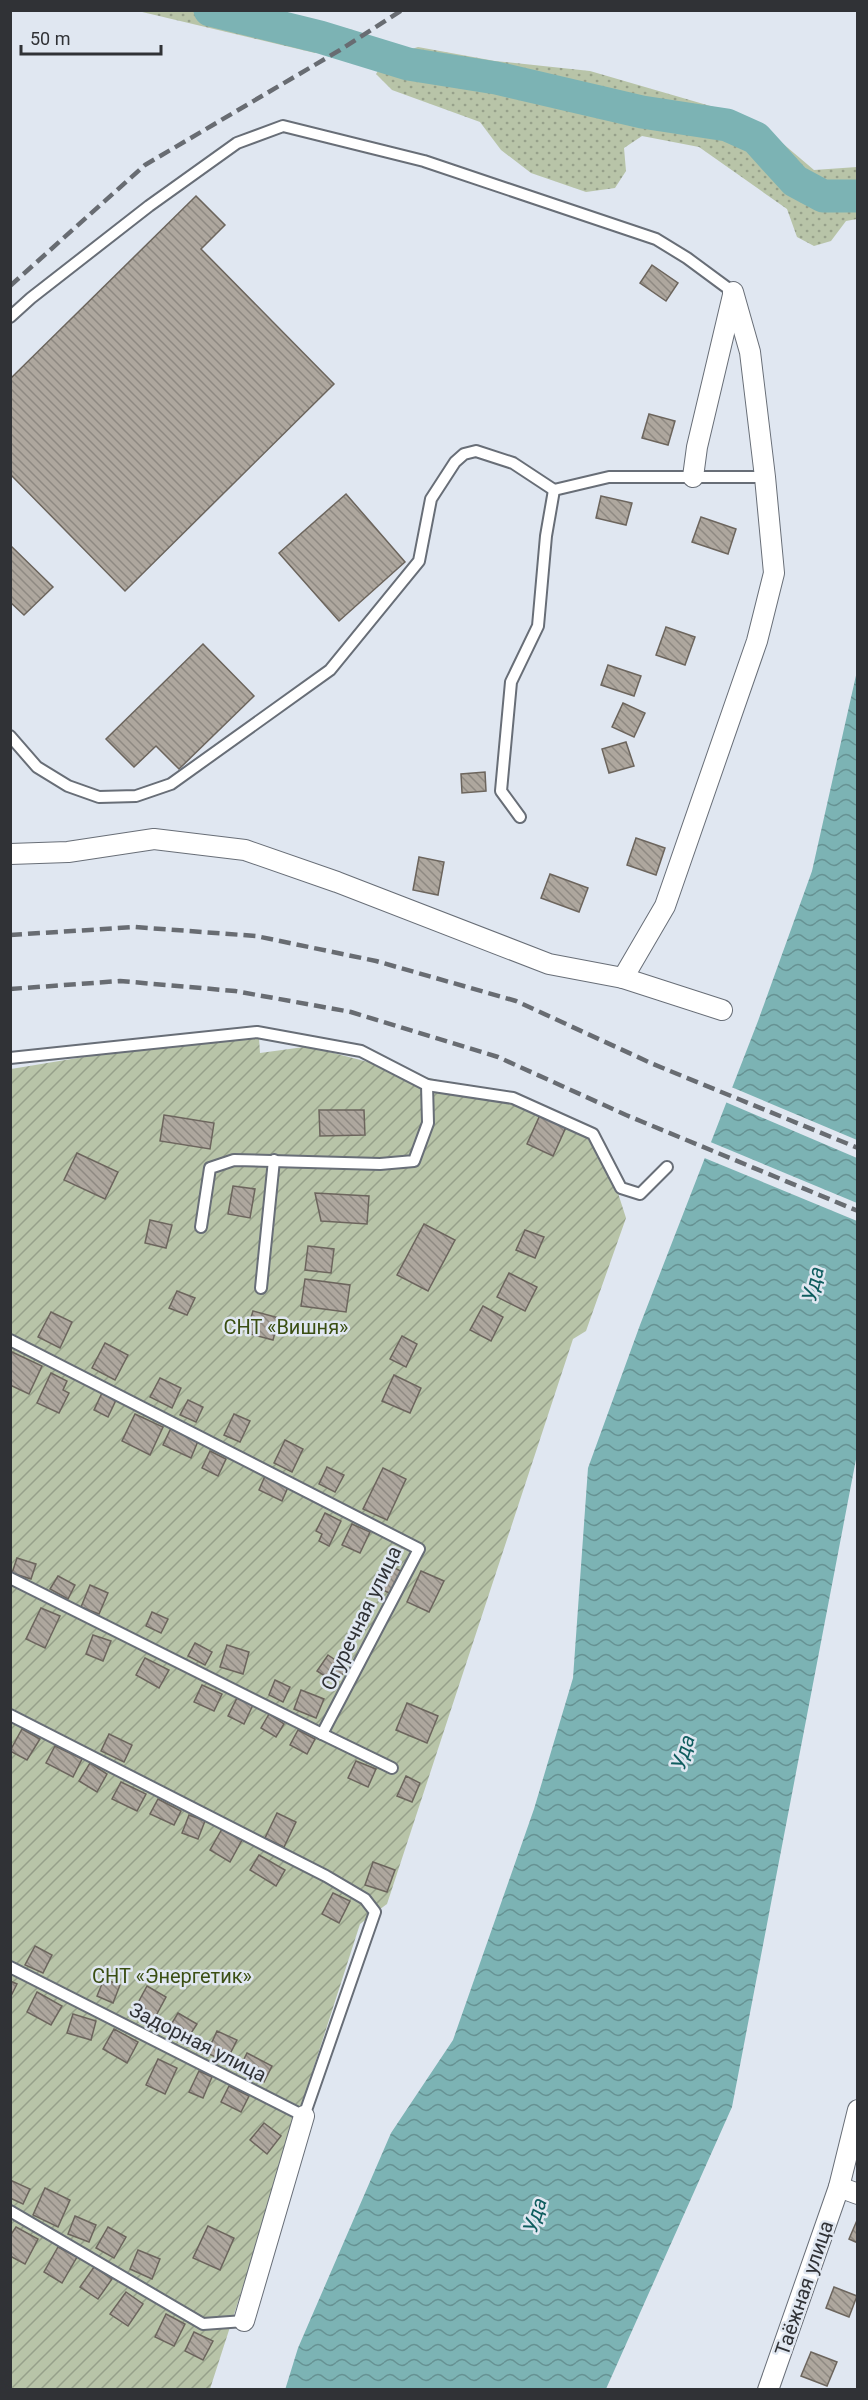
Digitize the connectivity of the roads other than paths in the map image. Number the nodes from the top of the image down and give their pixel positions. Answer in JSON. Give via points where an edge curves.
{"nodes":[{"id":1,"x":733,"y":292,"type":"junction"},
{"id":2,"x":10,"y":317,"type":"edge"},
{"id":3,"x":693,"y":477,"type":"junction"},
{"id":4,"x":765,"y":477,"type":"junction"},
{"id":5,"x":554,"y":489,"type":"junction"},
{"id":6,"x":10,"y":736,"type":"edge"},
{"id":7,"x":520,"y":817,"type":"dead end"},
{"id":8,"x":10,"y":854,"type":"edge"},
{"id":9,"x":623,"y":978,"type":"junction"},
{"id":10,"x":722,"y":1010,"type":"dead end"},
{"id":11,"x":10,"y":1058,"type":"edge"},
{"id":12,"x":427,"y":1085,"type":"junction"},
{"id":13,"x":274,"y":1160,"type":"junction"},
{"id":14,"x":668,"y":1167,"type":"dead end"},
{"id":15,"x":201,"y":1227,"type":"dead end"},
{"id":16,"x":261,"y":1288,"type":"dead end"},
{"id":17,"x":10,"y":1340,"type":"edge"},
{"id":18,"x":10,"y":1578,"type":"edge"},
{"id":19,"x":10,"y":1715,"type":"edge"},
{"id":20,"x":322,"y":1734,"type":"junction"},
{"id":21,"x":392,"y":1768,"type":"dead end"},
{"id":22,"x":10,"y":1967,"type":"edge"},
{"id":23,"x":858,"y":2110,"type":"edge"},
{"id":24,"x":304,"y":2116,"type":"junction"},
{"id":25,"x":848,"y":2190,"type":"edge"},
{"id":26,"x":10,"y":2211,"type":"edge"},
{"id":27,"x":244,"y":2321,"type":"joint"},
{"id":28,"x":768,"y":2390,"type":"edge"}],
"edges":[{"from":1,"to":2,"type":"lane","via":[[656,239],[424,161],[283,126],[237,143]]},
{"from":1,"to":3,"type":"street"},
{"from":1,"to":4,"type":"street","via":[[750,352]]},
{"from":3,"to":4,"type":"lane"},
{"from":3,"to":5,"type":"lane","via":[[609,477]]},
{"from":4,"to":9,"type":"street","via":[[774,573],[757,641],[665,906]]},
{"from":5,"to":6,"type":"lane","via":[[513,463],[476,451],[464,454],[431,499],[419,561],[330,670],[171,784],[135,796],[99,797],[68,786],[37,767]]},
{"from":5,"to":7,"type":"lane","via":[[538,626],[511,682],[501,791]]},
{"from":8,"to":9,"type":"street","via":[[68,852],[154,839],[245,850],[549,964]]},
{"from":9,"to":10,"type":"street"},
{"from":11,"to":12,"type":"lane","via":[[257,1032],[361,1051]]},
{"from":12,"to":13,"type":"lane","via":[[428,1123],[414,1161],[380,1164]]},
{"from":12,"to":14,"type":"lane","via":[[513,1098],[593,1134],[621,1188],[640,1194]]},
{"from":13,"to":15,"type":"lane","via":[[234,1160],[210,1168]]},
{"from":13,"to":16,"type":"lane"},
{"from":17,"to":20,"type":"lane","name":"Огуречная улица","via":[[419,1549]]},
{"from":18,"to":20,"type":"lane"},
{"from":19,"to":24,"type":"lane","via":[[326,1876],[365,1899],[375,1912]]},
{"from":20,"to":21,"type":"lane"},
{"from":22,"to":24,"type":"lane","name":"Задорная улица"},
{"from":23,"to":25,"type":"street","name":"Таёжная улица"},
{"from":24,"to":27,"type":"street"},
{"from":25,"to":28,"type":"street","name":"Таёжная улица"},
{"from":26,"to":27,"type":"lane","via":[[203,2324]]}]}
